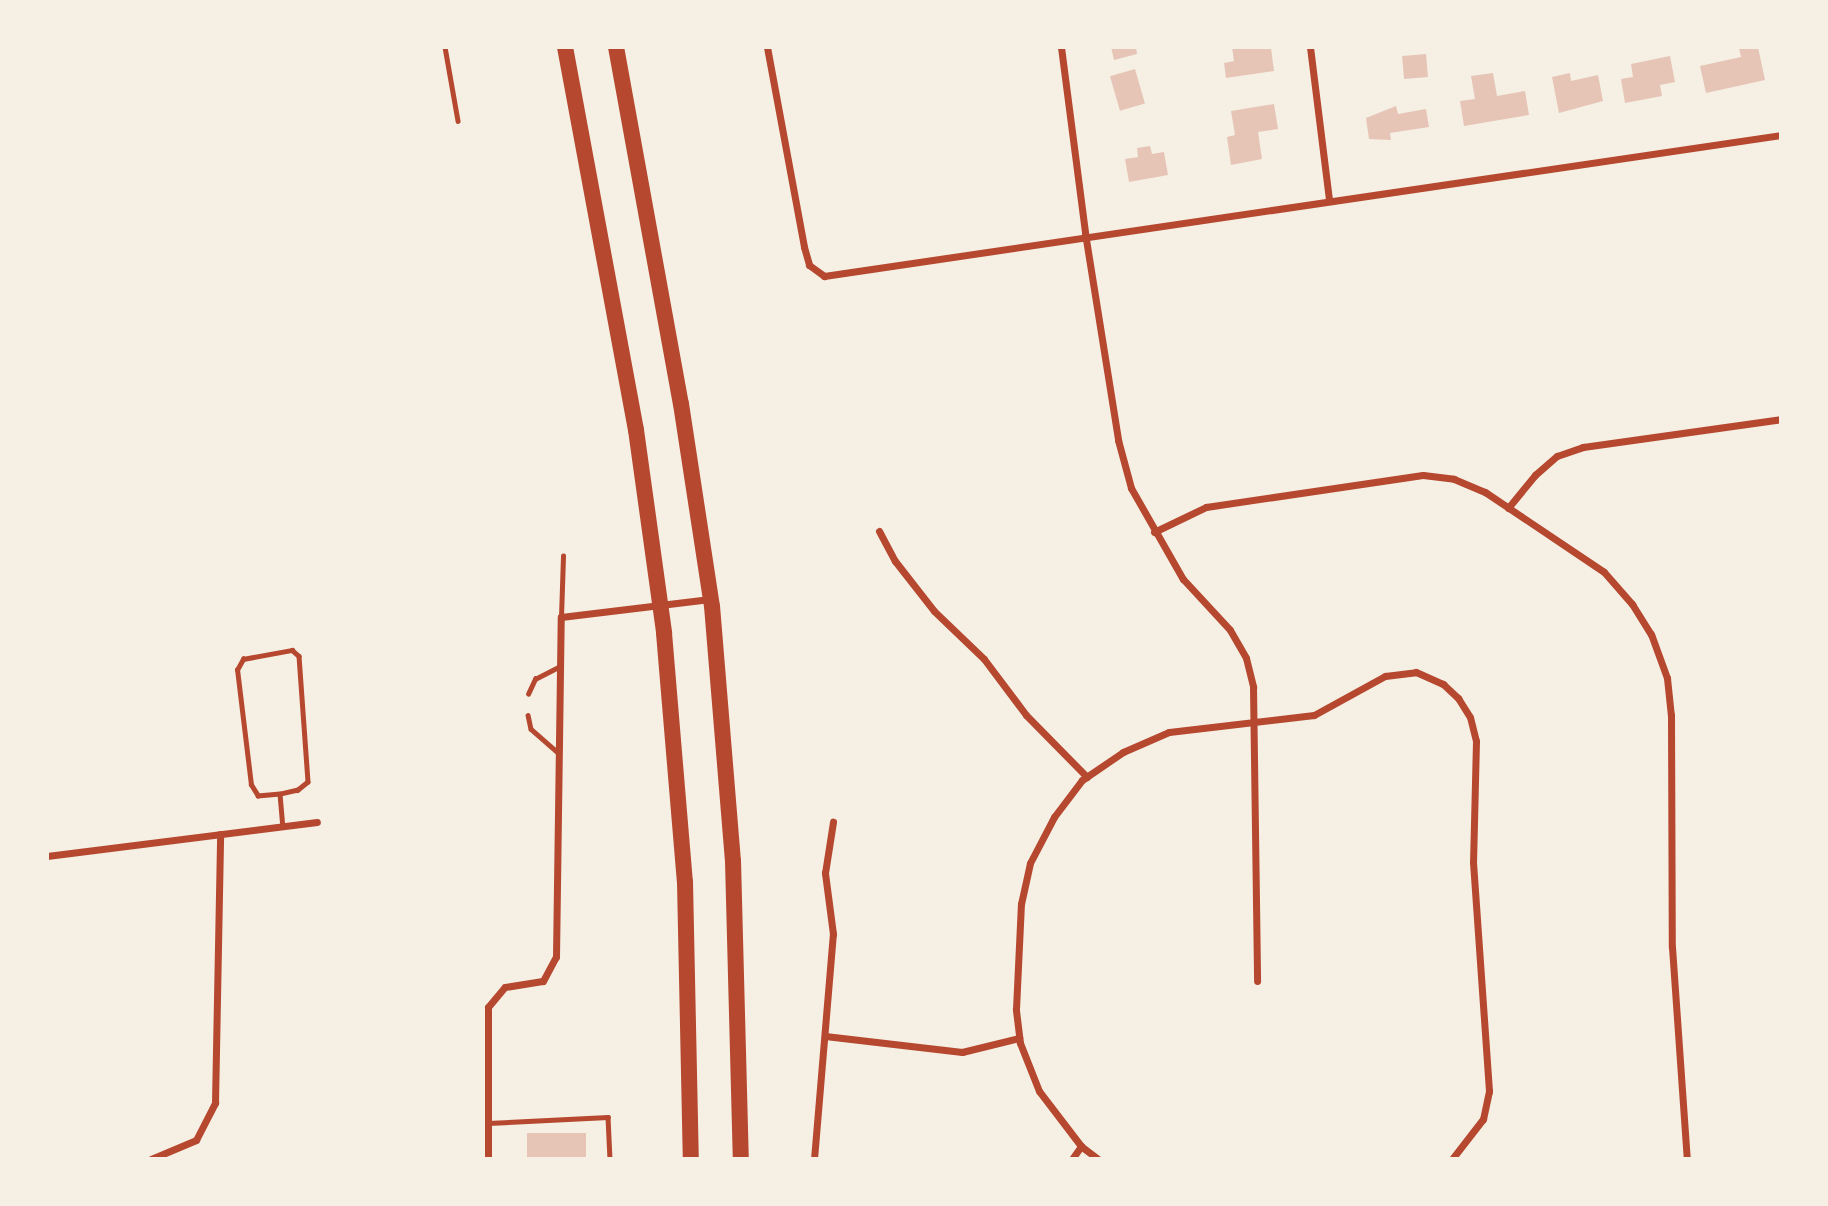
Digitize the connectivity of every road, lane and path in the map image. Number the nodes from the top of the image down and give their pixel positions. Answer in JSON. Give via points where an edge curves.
{"nodes":[{"id":1,"x":445,"y":47,"type":"edge"},
{"id":2,"x":565,"y":47,"type":"edge"},
{"id":3,"x":616,"y":47,"type":"edge"},
{"id":4,"x":768,"y":47,"type":"edge"},
{"id":5,"x":1060,"y":47,"type":"edge"},
{"id":6,"x":1310,"y":47,"type":"edge"},
{"id":7,"x":458,"y":121,"type":"dead end"},
{"id":8,"x":1781,"y":135,"type":"edge"},
{"id":9,"x":1329,"y":200,"type":"junction"},
{"id":10,"x":1085,"y":235,"type":"junction"},
{"id":11,"x":1781,"y":419,"type":"edge"},
{"id":12,"x":1508,"y":508,"type":"junction"},
{"id":13,"x":878,"y":531,"type":"dead end"},
{"id":14,"x":1154,"y":532,"type":"junction"},
{"id":15,"x":563,"y":556,"type":"dead end"},
{"id":16,"x":711,"y":599,"type":"junction"},
{"id":17,"x":661,"y":606,"type":"junction"},
{"id":18,"x":561,"y":617,"type":"junction"},
{"id":19,"x":561,"y":666,"type":"junction"},
{"id":20,"x":528,"y":694,"type":"dead end"},
{"id":21,"x":528,"y":715,"type":"dead end"},
{"id":22,"x":1254,"y":721,"type":"junction"},
{"id":23,"x":559,"y":754,"type":"junction"},
{"id":24,"x":1087,"y":777,"type":"junction"},
{"id":25,"x":280,"y":794,"type":"junction"},
{"id":26,"x":317,"y":822,"type":"dead end"},
{"id":27,"x":833,"y":822,"type":"dead end"},
{"id":28,"x":283,"y":827,"type":"junction"},
{"id":29,"x":220,"y":834,"type":"junction"},
{"id":30,"x":47,"y":856,"type":"edge"},
{"id":31,"x":1257,"y":981,"type":"dead end"},
{"id":32,"x":825,"y":1036,"type":"junction"},
{"id":33,"x":1020,"y":1038,"type":"junction"},
{"id":34,"x":488,"y":1123,"type":"junction"},
{"id":35,"x":1081,"y":1146,"type":"junction"},
{"id":36,"x":151,"y":1159,"type":"edge"},
{"id":37,"x":488,"y":1159,"type":"edge"},
{"id":38,"x":610,"y":1159,"type":"edge"},
{"id":39,"x":691,"y":1159,"type":"edge"},
{"id":40,"x":741,"y":1159,"type":"edge"},
{"id":41,"x":814,"y":1159,"type":"edge"},
{"id":42,"x":1072,"y":1159,"type":"edge"},
{"id":43,"x":1098,"y":1159,"type":"edge"},
{"id":44,"x":1451,"y":1159,"type":"edge"},
{"id":45,"x":1687,"y":1159,"type":"edge"}],
"edges":[{"from":1,"to":7,"type":"lane"},
{"from":2,"to":17,"type":"highway","via":[[629,392]]},
{"from":3,"to":16,"type":"highway","via":[[679,391]]},
{"from":4,"to":10,"type":"street","via":[[804,247],[814,271],[845,276]]},
{"from":5,"to":10,"type":"street"},
{"from":6,"to":9,"type":"street"},
{"from":8,"to":9,"type":"street"},
{"from":9,"to":10,"type":"street"},
{"from":10,"to":14,"type":"street","via":[[1118,440],[1131,488]]},
{"from":11,"to":12,"type":"street","via":[[1583,447],[1550,462]]},
{"from":12,"to":14,"type":"street","via":[[1454,479],[1423,474],[1206,507]]},
{"from":12,"to":45,"type":"street","via":[[1604,572],[1651,634],[1667,678],[1672,947]]},
{"from":13,"to":24,"type":"street","via":[[934,611],[984,659],[1026,715]]},
{"from":14,"to":22,"type":"street","via":[[1183,579],[1230,630],[1246,658]]},
{"from":15,"to":18,"type":"lane"},
{"from":16,"to":17,"type":"street"},
{"from":16,"to":40,"type":"highway","via":[[733,861]]},
{"from":17,"to":18,"type":"street"},
{"from":17,"to":39,"type":"highway","via":[[685,882]]},
{"from":18,"to":19,"type":"street"},
{"from":19,"to":20,"type":"lane","via":[[535,679]]},
{"from":19,"to":23,"type":"street"},
{"from":21,"to":23,"type":"lane","via":[[531,729]]},
{"from":22,"to":24,"type":"street","via":[[1169,732],[1123,752]]},
{"from":22,"to":31,"type":"street"},
{"from":22,"to":44,"type":"street","via":[[1314,715],[1385,676],[1416,672],[1443,684],[1470,717],[1476,741],[1473,862],[1489,1091],[1483,1119]]},
{"from":23,"to":34,"type":"street","via":[[556,957],[542,981],[505,987],[488,1007]]},
{"from":24,"to":33,"type":"street","via":[[1054,817],[1030,863],[1021,904],[1016,1009]]},
{"from":25,"to":25,"type":"lane","via":[[308,782],[299,656],[292,650],[243,659],[237,670],[251,785],[258,796]]},
{"from":25,"to":28,"type":"lane"},
{"from":26,"to":28,"type":"street"},
{"from":27,"to":32,"type":"street","via":[[825,873],[833,934]]},
{"from":28,"to":29,"type":"street"},
{"from":29,"to":30,"type":"street"},
{"from":29,"to":36,"type":"street","via":[[215,1103],[197,1140]]},
{"from":32,"to":33,"type":"street","via":[[962,1052]]},
{"from":32,"to":41,"type":"street"},
{"from":33,"to":35,"type":"street","via":[[1039,1091]]},
{"from":34,"to":37,"type":"street"},
{"from":34,"to":38,"type":"lane","via":[[608,1117]]},
{"from":35,"to":42,"type":"street"},
{"from":35,"to":43,"type":"street"}]}
